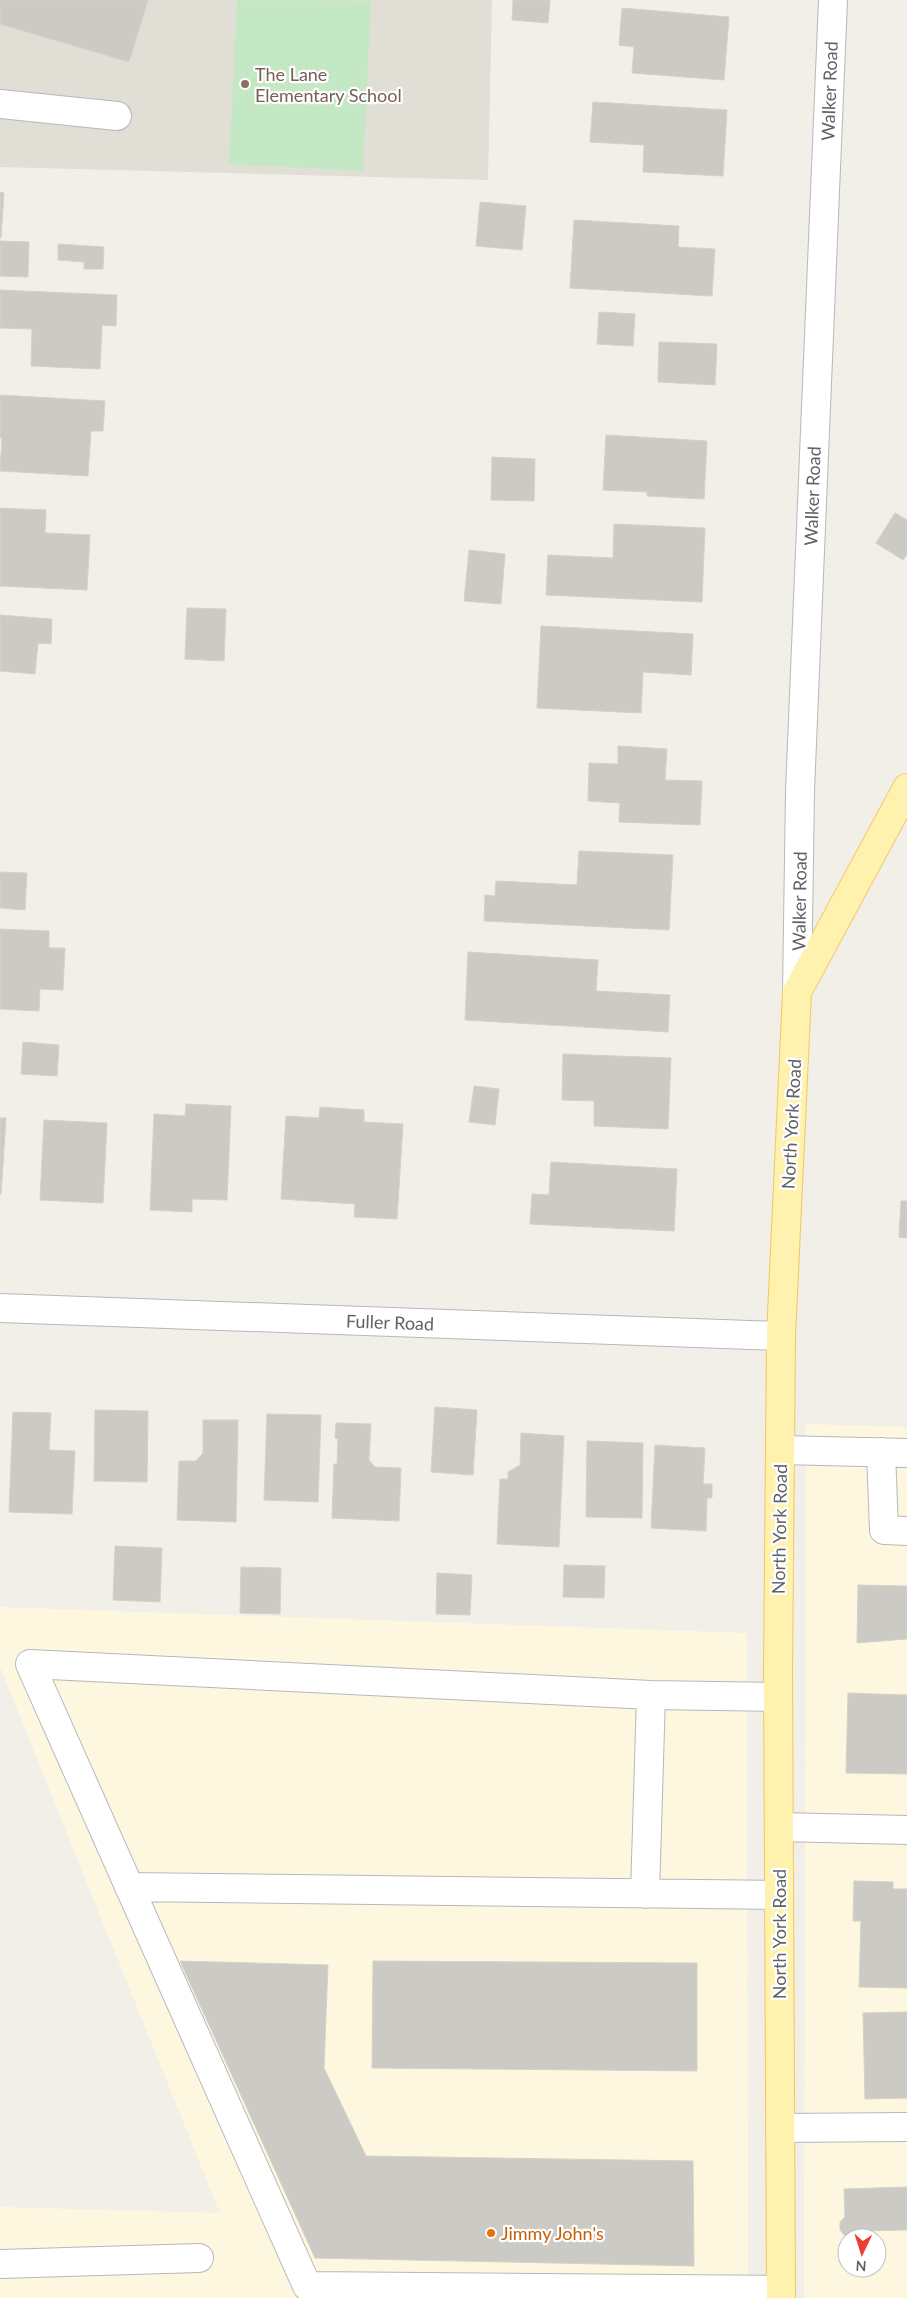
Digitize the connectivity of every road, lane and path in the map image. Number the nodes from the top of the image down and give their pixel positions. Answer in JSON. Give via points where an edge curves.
{"nodes":[{"id":1,"x":833,"y":0,"type":"edge"},
{"id":2,"x":0,"y":104,"type":"edge"},
{"id":3,"x":117,"y":116,"type":"dead end"},
{"id":4,"x":907,"y":788,"type":"edge"},
{"id":5,"x":798,"y":992,"type":"junction"},
{"id":6,"x":0,"y":1308,"type":"edge"},
{"id":7,"x":780,"y":1336,"type":"junction"},
{"id":8,"x":780,"y":1450,"type":"junction"},
{"id":9,"x":894,"y":1453,"type":"edge"},
{"id":10,"x":907,"y":1531,"type":"edge"},
{"id":11,"x":651,"y":1695,"type":"junction"},
{"id":12,"x":778,"y":1696,"type":"junction"},
{"id":13,"x":779,"y":1827,"type":"junction"},
{"id":14,"x":907,"y":1830,"type":"edge"},
{"id":15,"x":129,"y":1887,"type":"junction"},
{"id":16,"x":645,"y":1894,"type":"junction"},
{"id":17,"x":779,"y":1896,"type":"junction"},
{"id":18,"x":907,"y":2126,"type":"edge"},
{"id":19,"x":780,"y":2128,"type":"junction"},
{"id":20,"x":199,"y":2258,"type":"dead end"},
{"id":21,"x":0,"y":2264,"type":"edge"},
{"id":22,"x":781,"y":2294,"type":"edge"}],
"edges":[{"from":1,"to":5,"type":"street","name":"Walker Road","via":[[800,791]]},
{"from":2,"to":3,"type":"street"},
{"from":4,"to":5,"type":"main road","name":"North York Road"},
{"from":5,"to":7,"type":"main road","name":"North York Road"},
{"from":6,"to":7,"type":"street","name":"Fuller Road"},
{"from":7,"to":8,"type":"main road","name":"North York Road"},
{"from":8,"to":9,"type":"street"},
{"from":8,"to":12,"type":"main road","name":"North York Road"},
{"from":9,"to":10,"type":"street","via":[[884,1530]]},
{"from":11,"to":12,"type":"street"},
{"from":11,"to":15,"type":"street","via":[[30,1664]]},
{"from":11,"to":16,"type":"street"},
{"from":12,"to":13,"type":"main road","name":"North York Road"},
{"from":13,"to":14,"type":"street"},
{"from":13,"to":17,"type":"main road","name":"North York Road"},
{"from":15,"to":16,"type":"street"},
{"from":15,"to":22,"type":"street","via":[[307,2286]]},
{"from":16,"to":17,"type":"street"},
{"from":17,"to":19,"type":"main road","name":"North York Road"},
{"from":18,"to":19,"type":"street"},
{"from":19,"to":22,"type":"main road","name":"North York Road"},
{"from":20,"to":21,"type":"street"}]}
